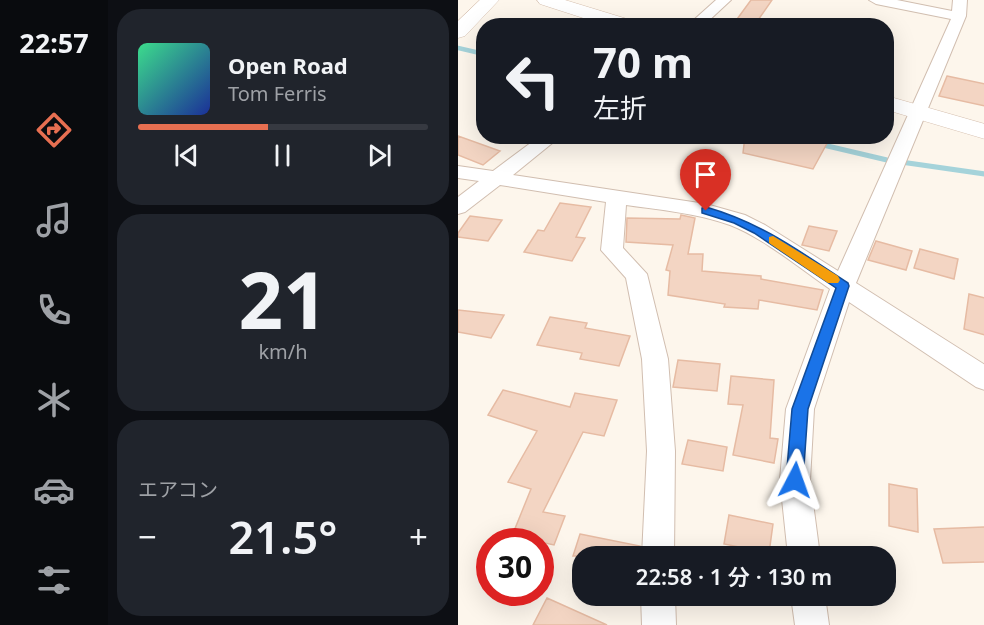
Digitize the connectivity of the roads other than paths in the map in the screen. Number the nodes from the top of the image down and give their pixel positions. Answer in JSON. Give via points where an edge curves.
{"nodes":[{"id":1,"x":490,"y":0,"type":"edge"},
{"id":2,"x":546,"y":0,"type":"edge"},
{"id":3,"x":724,"y":0,"type":"edge"},
{"id":4,"x":876,"y":0,"type":"edge"},
{"id":5,"x":960,"y":0,"type":"edge"},
{"id":6,"x":959,"y":16,"type":"junction"},
{"id":7,"x":604,"y":18,"type":"edge"},
{"id":8,"x":703,"y":18,"type":"edge"},
{"id":9,"x":458,"y":32,"type":"edge"},
{"id":10,"x":894,"y":105,"type":"edge"},
{"id":11,"x":919,"y":113,"type":"junction"},
{"id":12,"x":984,"y":132,"type":"edge"},
{"id":13,"x":541,"y":144,"type":"edge"},
{"id":14,"x":458,"y":172,"type":"edge"},
{"id":15,"x":496,"y":178,"type":"junction"},
{"id":16,"x":616,"y":197,"type":"junction"},
{"id":17,"x":458,"y":207,"type":"edge"},
{"id":18,"x":843,"y":286,"type":"junction"},
{"id":19,"x":984,"y":379,"type":"edge"},
{"id":20,"x":658,"y":546,"type":"edge"},
{"id":21,"x":803,"y":546,"type":"edge"},
{"id":22,"x":658,"y":606,"type":"edge"},
{"id":23,"x":809,"y":606,"type":"edge"},
{"id":24,"x":659,"y":625,"type":"edge"},
{"id":25,"x":812,"y":625,"type":"edge"}],
"edges":[{"from":1,"to":9,"type":"street"},
{"from":2,"to":7,"type":"street"},
{"from":3,"to":8,"type":"street"},
{"from":4,"to":6,"type":"street"},
{"from":5,"to":6,"type":"street"},
{"from":6,"to":11,"type":"street"},
{"from":10,"to":11,"type":"street"},
{"from":11,"to":12,"type":"street"},
{"from":11,"to":18,"type":"street"},
{"from":13,"to":15,"type":"street"},
{"from":14,"to":15,"type":"street"},
{"from":15,"to":16,"type":"street"},
{"from":15,"to":17,"type":"street"},
{"from":16,"to":18,"type":"street","via":[[738,220]]},
{"from":16,"to":20,"type":"street","via":[[612,250],[636,274],[654,359],[661,451]]},
{"from":18,"to":19,"type":"street"},
{"from":18,"to":21,"type":"street","via":[[800,409],[795,480]]},
{"from":22,"to":24,"type":"street"},
{"from":23,"to":25,"type":"street"}]}
